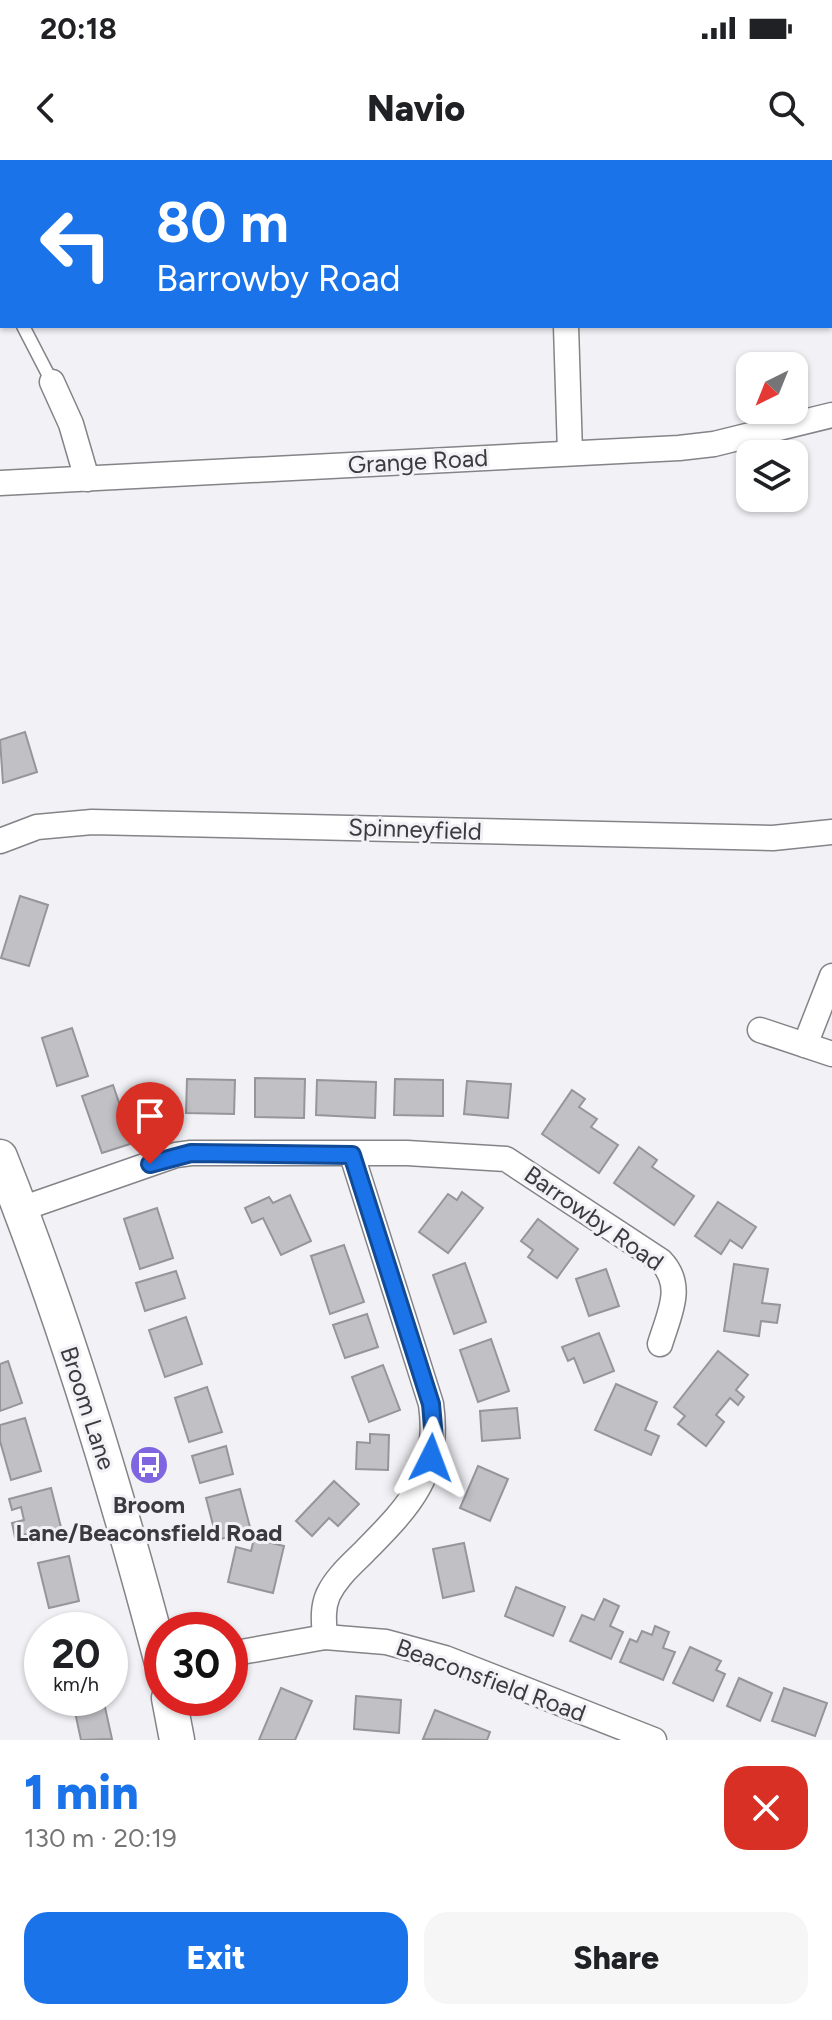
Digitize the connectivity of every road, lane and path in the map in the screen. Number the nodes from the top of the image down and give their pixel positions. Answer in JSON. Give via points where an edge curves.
{"nodes":[{"id":1,"x":24,"y":328,"type":"edge"},
{"id":2,"x":566,"y":328,"type":"edge"},
{"id":3,"x":52,"y":382,"type":"joint"},
{"id":4,"x":832,"y":415,"type":"edge"},
{"id":5,"x":570,"y":453,"type":"junction"},
{"id":6,"x":87,"y":479,"type":"junction"},
{"id":7,"x":0,"y":483,"type":"edge"},
{"id":8,"x":832,"y":832,"type":"edge"},
{"id":9,"x":0,"y":841,"type":"edge"},
{"id":10,"x":832,"y":976,"type":"edge"},
{"id":11,"x":760,"y":1030,"type":"dead end"},
{"id":12,"x":805,"y":1045,"type":"junction"},
{"id":13,"x":832,"y":1054,"type":"edge"},
{"id":14,"x":352,"y":1155,"type":"junction"},
{"id":15,"x":0,"y":1157,"type":"edge"},
{"id":16,"x":21,"y":1209,"type":"junction"},
{"id":17,"x":660,"y":1344,"type":"dead end"},
{"id":18,"x":148,"y":1612,"type":"edge"},
{"id":19,"x":325,"y":1637,"type":"junction"},
{"id":20,"x":248,"y":1651,"type":"edge"},
{"id":21,"x":172,"y":1716,"type":"edge"},
{"id":22,"x":177,"y":1740,"type":"edge"},
{"id":23,"x":654,"y":1740,"type":"edge"}],
"edges":[{"from":1,"to":3,"type":"lane"},
{"from":2,"to":5,"type":"street"},
{"from":3,"to":6,"type":"street"},
{"from":4,"to":5,"type":"street","name":"Grange Road","via":[[714,444]]},
{"from":5,"to":6,"type":"street","name":"Grange Road"},
{"from":6,"to":7,"type":"street","name":"Grange Road"},
{"from":8,"to":9,"type":"street","name":"Spinneyfield","via":[[773,838],[92,822],[37,827]]},
{"from":10,"to":12,"type":"street"},
{"from":11,"to":12,"type":"street"},
{"from":12,"to":13,"type":"street"},
{"from":14,"to":16,"type":"street","name":"Barrowby Road","via":[[176,1155]]},
{"from":14,"to":17,"type":"street","name":"Barrowby Road","via":[[491,1156],[518,1164],[670,1270],[676,1283]]},
{"from":14,"to":19,"type":"street","via":[[431,1404],[434,1439],[417,1495],[327,1596]]},
{"from":15,"to":16,"type":"main road","name":"Broom Lane"},
{"from":16,"to":18,"type":"main road","name":"Broom Lane","via":[[101,1447]]},
{"from":19,"to":20,"type":"street","name":"Beaconsfield Road"},
{"from":19,"to":23,"type":"street","name":"Beaconsfield Road","via":[[386,1642],[445,1658]]},
{"from":21,"to":22,"type":"main road"}]}
